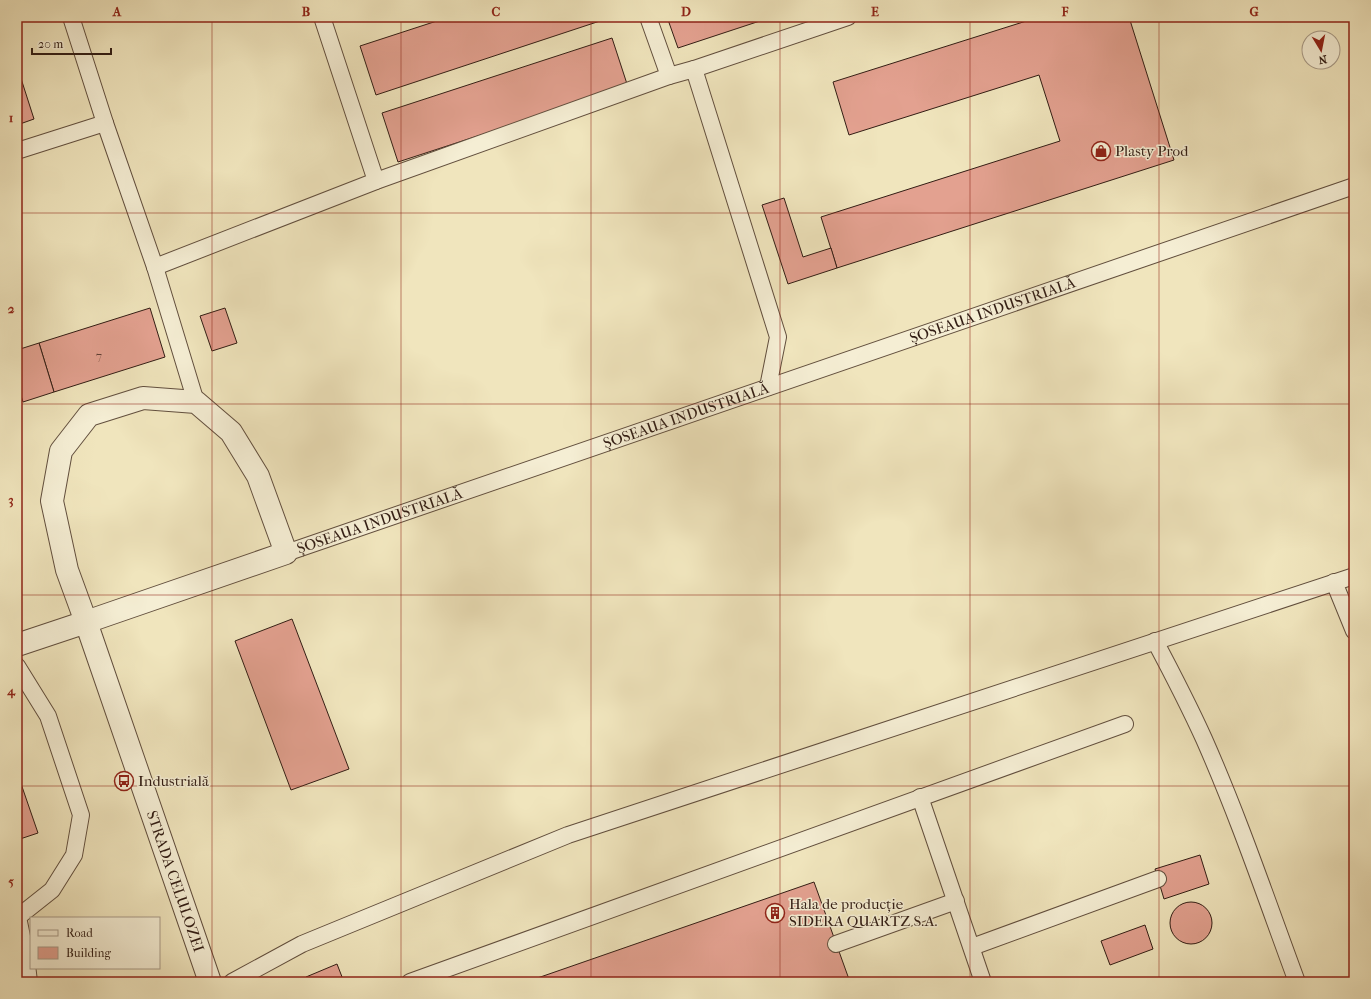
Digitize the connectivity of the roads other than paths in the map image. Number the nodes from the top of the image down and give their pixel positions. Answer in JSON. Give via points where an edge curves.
{"nodes":[{"id":1,"x":71,"y":17,"type":"edge"},
{"id":2,"x":322,"y":17,"type":"edge"},
{"id":3,"x":648,"y":17,"type":"edge"},
{"id":4,"x":848,"y":17,"type":"edge"},
{"id":5,"x":694,"y":69,"type":"junction"},
{"id":6,"x":669,"y":76,"type":"junction"},
{"id":7,"x":105,"y":123,"type":"junction"},
{"id":8,"x":17,"y":151,"type":"edge"},
{"id":9,"x":376,"y":181,"type":"junction"},
{"id":10,"x":1354,"y":186,"type":"edge"},
{"id":11,"x":156,"y":267,"type":"junction"},
{"id":12,"x":768,"y":387,"type":"junction"},
{"id":13,"x":196,"y":402,"type":"junction"},
{"id":14,"x":286,"y":553,"type":"junction"},
{"id":15,"x":1354,"y":576,"type":"edge"},
{"id":16,"x":1334,"y":582,"type":"junction"},
{"id":17,"x":86,"y":622,"type":"junction"},
{"id":18,"x":1354,"y":631,"type":"edge"},
{"id":19,"x":1155,"y":641,"type":"junction"},
{"id":20,"x":17,"y":645,"type":"edge"},
{"id":21,"x":17,"y":666,"type":"edge"},
{"id":22,"x":1125,"y":724,"type":"dead end"},
{"id":23,"x":920,"y":797,"type":"junction"},
{"id":24,"x":1158,"y":880,"type":"dead end"},
{"id":25,"x":956,"y":901,"type":"junction"},
{"id":26,"x":836,"y":944,"type":"dead end"},
{"id":27,"x":972,"y":947,"type":"junction"},
{"id":28,"x":22,"y":958,"type":"edge"},
{"id":29,"x":29,"y":982,"type":"edge"},
{"id":30,"x":210,"y":982,"type":"edge"},
{"id":31,"x":232,"y":982,"type":"edge"},
{"id":32,"x":410,"y":982,"type":"edge"},
{"id":33,"x":984,"y":982,"type":"edge"},
{"id":34,"x":1297,"y":982,"type":"edge"}],
"edges":[{"from":1,"to":7,"type":"lane"},
{"from":2,"to":9,"type":"lane"},
{"from":3,"to":6,"type":"lane"},
{"from":4,"to":5,"type":"lane"},
{"from":5,"to":6,"type":"lane"},
{"from":5,"to":12,"type":"lane","via":[[778,337]]},
{"from":6,"to":9,"type":"lane"},
{"from":7,"to":8,"type":"lane"},
{"from":7,"to":11,"type":"lane"},
{"from":9,"to":11,"type":"lane"},
{"from":10,"to":12,"type":"lane","name":"ȘOSEAUA INDUSTRIALĂ"},
{"from":11,"to":13,"type":"lane"},
{"from":12,"to":14,"type":"lane","name":"ȘOSEAUA INDUSTRIALĂ"},
{"from":13,"to":14,"type":"street","via":[[232,432],[258,476]]},
{"from":13,"to":17,"type":"street","name":"STRADA CELULOZEI","via":[[143,398],[89,415],[61,451],[52,501],[67,570]]},
{"from":14,"to":17,"type":"street","name":"ȘOSEAUA INDUSTRIALĂ"},
{"from":15,"to":16,"type":"lane"},
{"from":16,"to":18,"type":"lane"},
{"from":16,"to":19,"type":"lane"},
{"from":17,"to":20,"type":"street","name":"ȘOSEAUA INDUSTRIALĂ"},
{"from":17,"to":30,"type":"street","name":"STRADA CELULOZEI"},
{"from":19,"to":31,"type":"lane","via":[[568,835],[302,944]]},
{"from":19,"to":34,"type":"lane","via":[[1204,740]]},
{"from":21,"to":28,"type":"lane","via":[[48,716],[81,815],[74,855],[52,890],[18,917]]},
{"from":22,"to":23,"type":"lane"},
{"from":23,"to":25,"type":"lane"},
{"from":23,"to":32,"type":"lane"},
{"from":24,"to":27,"type":"lane"},
{"from":25,"to":26,"type":"lane"},
{"from":25,"to":27,"type":"lane"},
{"from":27,"to":33,"type":"lane"},
{"from":28,"to":29,"type":"lane"}]}
